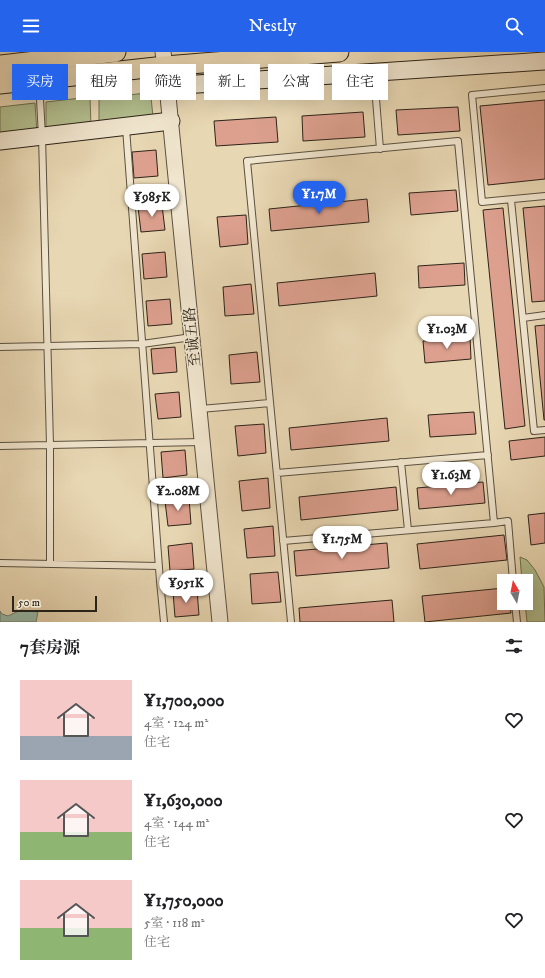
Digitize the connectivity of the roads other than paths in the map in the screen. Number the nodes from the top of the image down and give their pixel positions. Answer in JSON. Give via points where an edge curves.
{"nodes":[{"id":1,"x":116,"y":52,"type":"edge"},
{"id":2,"x":339,"y":52,"type":"edge"},
{"id":3,"x":58,"y":55,"type":"edge"},
{"id":4,"x":164,"y":59,"type":"edge"},
{"id":5,"x":545,"y":61,"type":"edge"},
{"id":6,"x":0,"y":65,"type":"edge"},
{"id":7,"x":388,"y":71,"type":"edge"},
{"id":8,"x":68,"y":74,"type":"edge"},
{"id":9,"x":332,"y":75,"type":"edge"},
{"id":10,"x":12,"y":82,"type":"edge"},
{"id":11,"x":0,"y":84,"type":"edge"},
{"id":12,"x":196,"y":84,"type":"edge"},
{"id":13,"x":545,"y":88,"type":"edge"},
{"id":14,"x":40,"y":100,"type":"edge"},
{"id":15,"x":168,"y":100,"type":"edge"},
{"id":16,"x":376,"y":100,"type":"edge"},
{"id":17,"x":170,"y":121,"type":"junction"},
{"id":18,"x":126,"y":126,"type":"junction"},
{"id":19,"x":42,"y":136,"type":"junction"},
{"id":20,"x":0,"y":141,"type":"edge"},
{"id":21,"x":380,"y":149,"type":"junction"},
{"id":22,"x":545,"y":196,"type":"edge"},
{"id":23,"x":510,"y":200,"type":"junction"},
{"id":24,"x":545,"y":315,"type":"edge"},
{"id":25,"x":523,"y":318,"type":"junction"},
{"id":26,"x":192,"y":337,"type":"junction"},
{"id":27,"x":142,"y":344,"type":"junction"},
{"id":28,"x":47,"y":346,"type":"junction"},
{"id":29,"x":0,"y":347,"type":"edge"},
{"id":30,"x":270,"y":403,"type":"junction"},
{"id":31,"x":199,"y":409,"type":"junction"},
{"id":32,"x":545,"y":430,"type":"edge"},
{"id":33,"x":202,"y":442,"type":"junction"},
{"id":34,"x":150,"y":444,"type":"junction"},
{"id":35,"x":0,"y":446,"type":"edge"},
{"id":36,"x":50,"y":446,"type":"junction"},
{"id":37,"x":488,"y":455,"type":"junction"},
{"id":38,"x":401,"y":462,"type":"junction"},
{"id":39,"x":277,"y":473,"type":"junction"},
{"id":40,"x":494,"y":523,"type":"junction"},
{"id":41,"x":408,"y":530,"type":"junction"},
{"id":42,"x":283,"y":542,"type":"junction"},
{"id":43,"x":0,"y":563,"type":"edge"},
{"id":44,"x":50,"y":564,"type":"junction"},
{"id":45,"x":159,"y":566,"type":"junction"},
{"id":46,"x":512,"y":574,"type":"edge"},
{"id":47,"x":216,"y":577,"type":"junction"},
{"id":48,"x":160,"y":581,"type":"junction"},
{"id":49,"x":516,"y":610,"type":"edge"},
{"id":50,"x":164,"y":622,"type":"edge"},
{"id":51,"x":220,"y":622,"type":"edge"},
{"id":52,"x":291,"y":622,"type":"edge"},
{"id":53,"x":517,"y":622,"type":"edge"}],
"edges":[{"from":1,"to":3,"type":"main road"},
{"from":2,"to":4,"type":"main road"},
{"from":3,"to":6,"type":"main road"},
{"from":4,"to":8,"type":"main road"},
{"from":5,"to":7,"type":"main road"},
{"from":9,"to":12,"type":"main road"},
{"from":10,"to":11,"type":"main road"},
{"from":13,"to":23,"type":"lane","via":[[472,95],[482,202]]},
{"from":14,"to":19,"type":"lane"},
{"from":15,"to":17,"type":"street","name":"至诚五路"},
{"from":16,"to":21,"type":"lane"},
{"from":17,"to":18,"type":"main road"},
{"from":17,"to":26,"type":"street","name":"至诚五路"},
{"from":18,"to":19,"type":"main road"},
{"from":18,"to":27,"type":"lane"},
{"from":19,"to":20,"type":"main road"},
{"from":19,"to":28,"type":"lane"},
{"from":21,"to":30,"type":"lane","via":[[247,161]]},
{"from":21,"to":37,"type":"lane","via":[[458,141]]},
{"from":22,"to":23,"type":"lane"},
{"from":23,"to":25,"type":"lane"},
{"from":24,"to":25,"type":"lane"},
{"from":25,"to":32,"type":"lane","via":[[534,431]]},
{"from":26,"to":27,"type":"lane"},
{"from":26,"to":31,"type":"street","name":"至诚五路"},
{"from":27,"to":28,"type":"lane"},
{"from":27,"to":34,"type":"lane"},
{"from":28,"to":29,"type":"lane"},
{"from":28,"to":36,"type":"lane"},
{"from":30,"to":31,"type":"lane"},
{"from":30,"to":39,"type":"lane"},
{"from":31,"to":33,"type":"street","name":"至诚五路"},
{"from":33,"to":34,"type":"lane"},
{"from":33,"to":47,"type":"street","name":"至诚五路"},
{"from":34,"to":36,"type":"lane"},
{"from":34,"to":45,"type":"lane"},
{"from":35,"to":36,"type":"lane"},
{"from":36,"to":44,"type":"lane"},
{"from":37,"to":38,"type":"lane"},
{"from":37,"to":40,"type":"lane"},
{"from":38,"to":39,"type":"lane"},
{"from":38,"to":41,"type":"lane"},
{"from":39,"to":42,"type":"lane"},
{"from":40,"to":41,"type":"lane"},
{"from":40,"to":46,"type":"lane","via":[[508,521]]},
{"from":41,"to":42,"type":"lane"},
{"from":42,"to":52,"type":"lane"},
{"from":43,"to":44,"type":"lane"},
{"from":44,"to":45,"type":"lane"},
{"from":45,"to":48,"type":"lane"},
{"from":47,"to":48,"type":"lane"},
{"from":47,"to":51,"type":"street","name":"至诚五路"},
{"from":48,"to":50,"type":"lane"},
{"from":49,"to":53,"type":"lane"}]}
